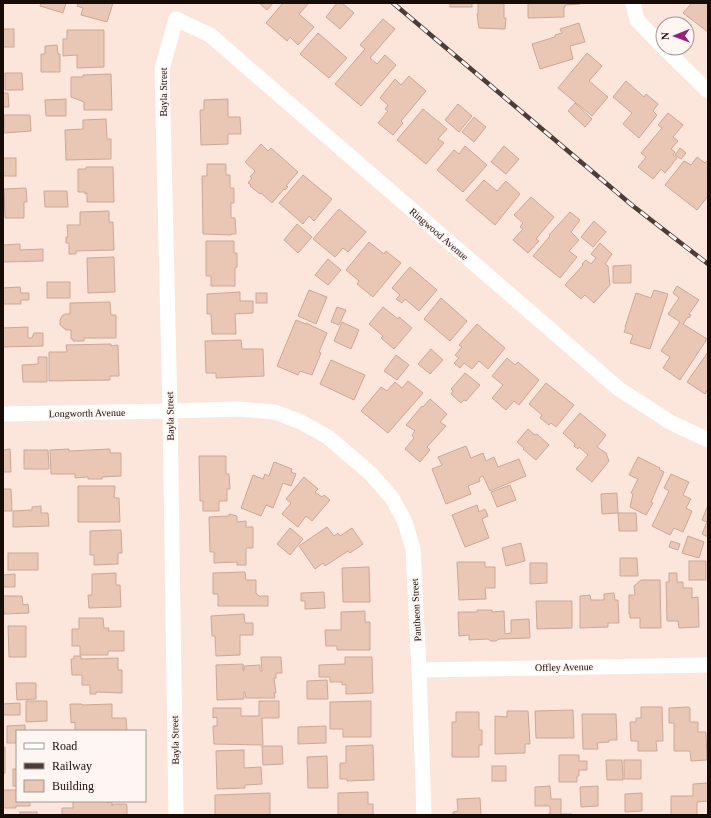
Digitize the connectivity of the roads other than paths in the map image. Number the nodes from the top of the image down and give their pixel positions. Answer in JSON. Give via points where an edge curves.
{"nodes":[{"id":1,"x":633,"y":3,"type":"edge"},
{"id":2,"x":176,"y":19,"type":"joint"},
{"id":3,"x":655,"y":38,"type":"edge"},
{"id":4,"x":673,"y":56,"type":"edge"},
{"id":5,"x":708,"y":91,"type":"edge"},
{"id":6,"x":170,"y":412,"type":"junction"},
{"id":7,"x":3,"y":414,"type":"edge"},
{"id":8,"x":328,"y":437,"type":"joint"},
{"id":9,"x":708,"y":440,"type":"edge"},
{"id":10,"x":708,"y":664,"type":"edge"},
{"id":11,"x":420,"y":670,"type":"junction"},
{"id":12,"x":176,"y":815,"type":"edge"},
{"id":13,"x":424,"y":815,"type":"edge"}],
"edges":[{"from":1,"to":3,"type":"street","via":[[637,20]]},
{"from":2,"to":6,"type":"street","name":"Bayla Street","via":[[162,69]]},
{"from":2,"to":9,"type":"street","name":"Ringwood Avenue","via":[[210,35],[619,389],[670,422]]},
{"from":4,"to":5,"type":"street"},
{"from":6,"to":7,"type":"street","name":"Longworth Avenue"},
{"from":6,"to":8,"type":"street","name":"Longworth Avenue","via":[[238,409],[275,412],[301,422]]},
{"from":6,"to":12,"type":"street","name":"Bayla Street"},
{"from":8,"to":11,"type":"street","name":"Pantheon Street","via":[[371,474],[392,498],[405,522],[413,549]]},
{"from":10,"to":11,"type":"street","name":"Offley Avenue"},
{"from":11,"to":13,"type":"street","name":"Pantheon Street"}]}
